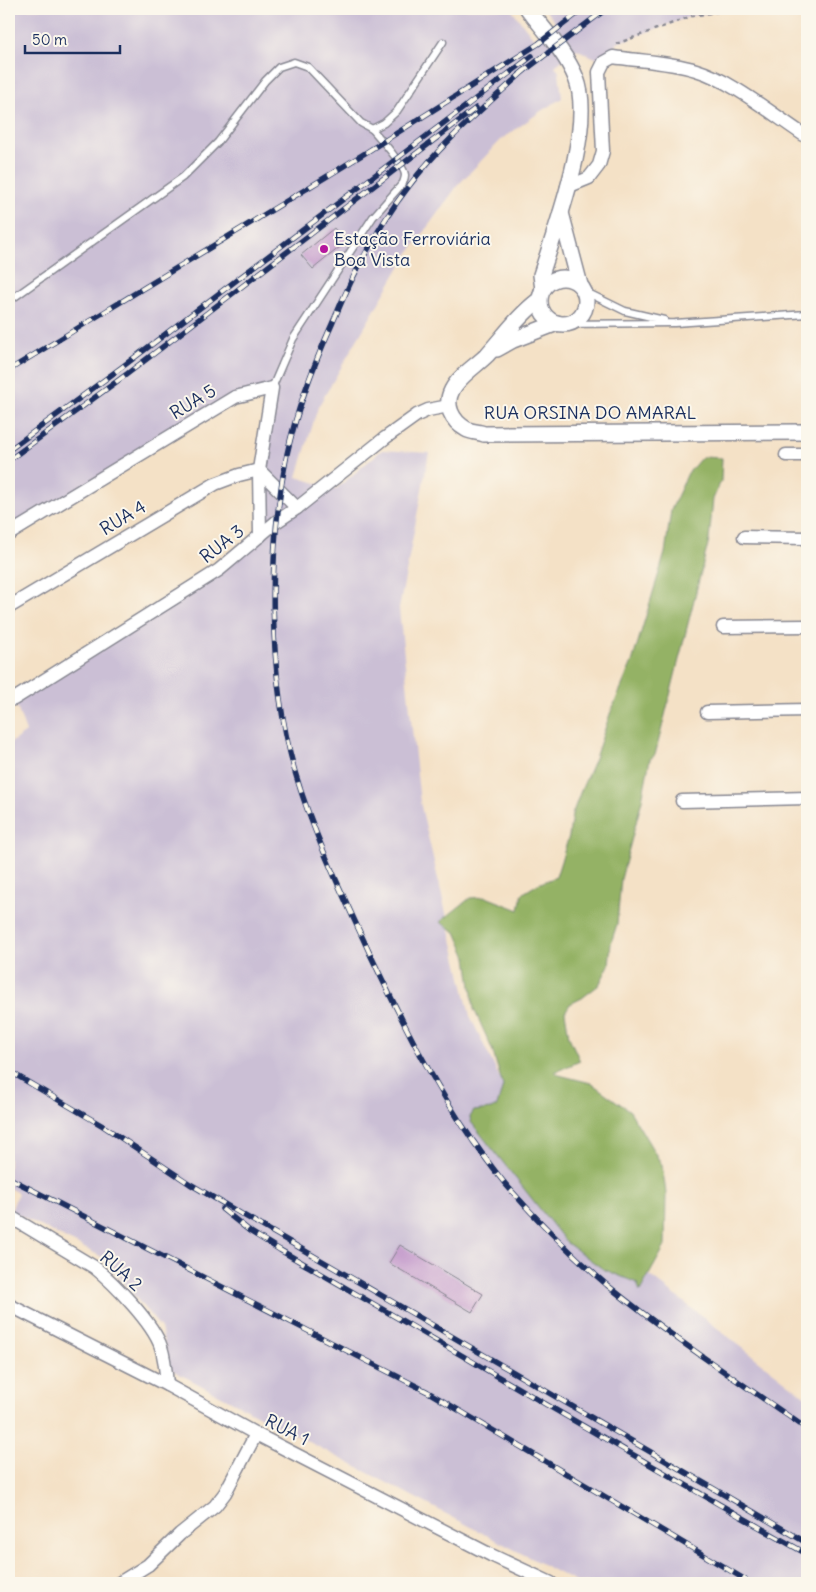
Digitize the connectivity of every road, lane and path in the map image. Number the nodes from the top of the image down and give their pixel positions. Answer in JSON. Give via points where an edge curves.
{"nodes":[{"id":1,"x":528,"y":9,"type":"edge"},
{"id":2,"x":734,"y":9,"type":"edge"},
{"id":3,"x":443,"y":42,"type":"dead end"},
{"id":4,"x":604,"y":62,"type":"junction"},
{"id":5,"x":372,"y":129,"type":"junction"},
{"id":6,"x":807,"y":137,"type":"edge"},
{"id":7,"x":568,"y":187,"type":"junction"},
{"id":8,"x":560,"y":211,"type":"junction"},
{"id":9,"x":582,"y":288,"type":"junction"},
{"id":10,"x":541,"y":294,"type":"junction"},
{"id":11,"x":9,"y":301,"type":"edge"},
{"id":12,"x":807,"y":314,"type":"edge"},
{"id":13,"x":559,"y":323,"type":"junction"},
{"id":14,"x":675,"y":323,"type":"junction"},
{"id":15,"x":485,"y":357,"type":"junction"},
{"id":16,"x":272,"y":388,"type":"junction"},
{"id":17,"x":449,"y":406,"type":"junction"},
{"id":18,"x":807,"y":432,"type":"edge"},
{"id":19,"x":786,"y":455,"type":"dead end"},
{"id":20,"x":807,"y":455,"type":"edge"},
{"id":21,"x":259,"y":470,"type":"junction"},
{"id":22,"x":298,"y":508,"type":"junction"},
{"id":23,"x":9,"y":534,"type":"edge"},
{"id":24,"x":260,"y":536,"type":"junction"},
{"id":25,"x":744,"y":537,"type":"dead end"},
{"id":26,"x":807,"y":538,"type":"edge"},
{"id":27,"x":9,"y":607,"type":"edge"},
{"id":28,"x":807,"y":626,"type":"edge"},
{"id":29,"x":723,"y":627,"type":"dead end"},
{"id":30,"x":9,"y":700,"type":"edge"},
{"id":31,"x":807,"y":710,"type":"edge"},
{"id":32,"x":706,"y":712,"type":"dead end"},
{"id":33,"x":807,"y":798,"type":"edge"},
{"id":34,"x":682,"y":801,"type":"dead end"},
{"id":35,"x":9,"y":1216,"type":"edge"},
{"id":36,"x":9,"y":1305,"type":"edge"},
{"id":37,"x":167,"y":1385,"type":"junction"},
{"id":38,"x":256,"y":1434,"type":"junction"},
{"id":39,"x":547,"y":1582,"type":"edge"},
{"id":40,"x":119,"y":1583,"type":"edge"}],
"edges":[{"from":1,"to":7,"type":"street","via":[[568,63],[580,94],[582,118]]},
{"from":2,"to":4,"type":"path","via":[[692,16],[617,43]]},
{"from":3,"to":5,"type":"lane","via":[[398,111]]},
{"from":4,"to":6,"type":"street","via":[[613,57],[698,70],[734,88]]},
{"from":4,"to":7,"type":"street","via":[[599,72],[603,151],[599,165],[589,178]]},
{"from":5,"to":11,"type":"lane","via":[[361,123],[308,67],[294,62],[279,67],[265,80],[218,142],[183,177]]},
{"from":5,"to":16,"type":"lane","via":[[404,170],[403,182],[373,217],[293,339]]},
{"from":7,"to":8,"type":"street"},
{"from":8,"to":9,"type":"street"},
{"from":8,"to":10,"type":"street","via":[[541,276]]},
{"from":9,"to":10,"type":"street","via":[[574,280],[556,278],[548,282]]},
{"from":9,"to":13,"type":"street","via":[[586,299],[582,314],[569,323]]},
{"from":9,"to":14,"type":"lane","via":[[625,311]]},
{"from":10,"to":13,"type":"street","via":[[542,312],[551,321]]},
{"from":10,"to":15,"type":"street"},
{"from":12,"to":14,"type":"lane"},
{"from":13,"to":14,"type":"lane"},
{"from":13,"to":15,"type":"street","via":[[513,340]]},
{"from":15,"to":17,"type":"street","via":[[452,389]]},
{"from":16,"to":21,"type":"street"},
{"from":16,"to":23,"type":"street","name":"RUA 5","via":[[235,397]]},
{"from":17,"to":18,"type":"street","name":"RUA ORSINA DO AMARAL","via":[[457,422],[467,430],[484,434]]},
{"from":17,"to":22,"type":"street","name":"RUA 3","via":[[417,415]]},
{"from":19,"to":20,"type":"street"},
{"from":21,"to":22,"type":"street"},
{"from":21,"to":24,"type":"street"},
{"from":21,"to":27,"type":"street","name":"RUA 4","via":[[215,484]]},
{"from":22,"to":24,"type":"street","name":"RUA 3"},
{"from":24,"to":30,"type":"street","name":"RUA 3","via":[[219,570]]},
{"from":25,"to":26,"type":"street"},
{"from":28,"to":29,"type":"street"},
{"from":31,"to":32,"type":"street"},
{"from":33,"to":34,"type":"street"},
{"from":35,"to":37,"type":"street","name":"RUA 2","via":[[107,1277],[156,1334],[162,1348]]},
{"from":36,"to":37,"type":"street","name":"RUA 1"},
{"from":37,"to":38,"type":"street","name":"RUA 1"},
{"from":38,"to":39,"type":"street","name":"RUA 1"},
{"from":38,"to":40,"type":"street","via":[[215,1506],[148,1565]]}]}
